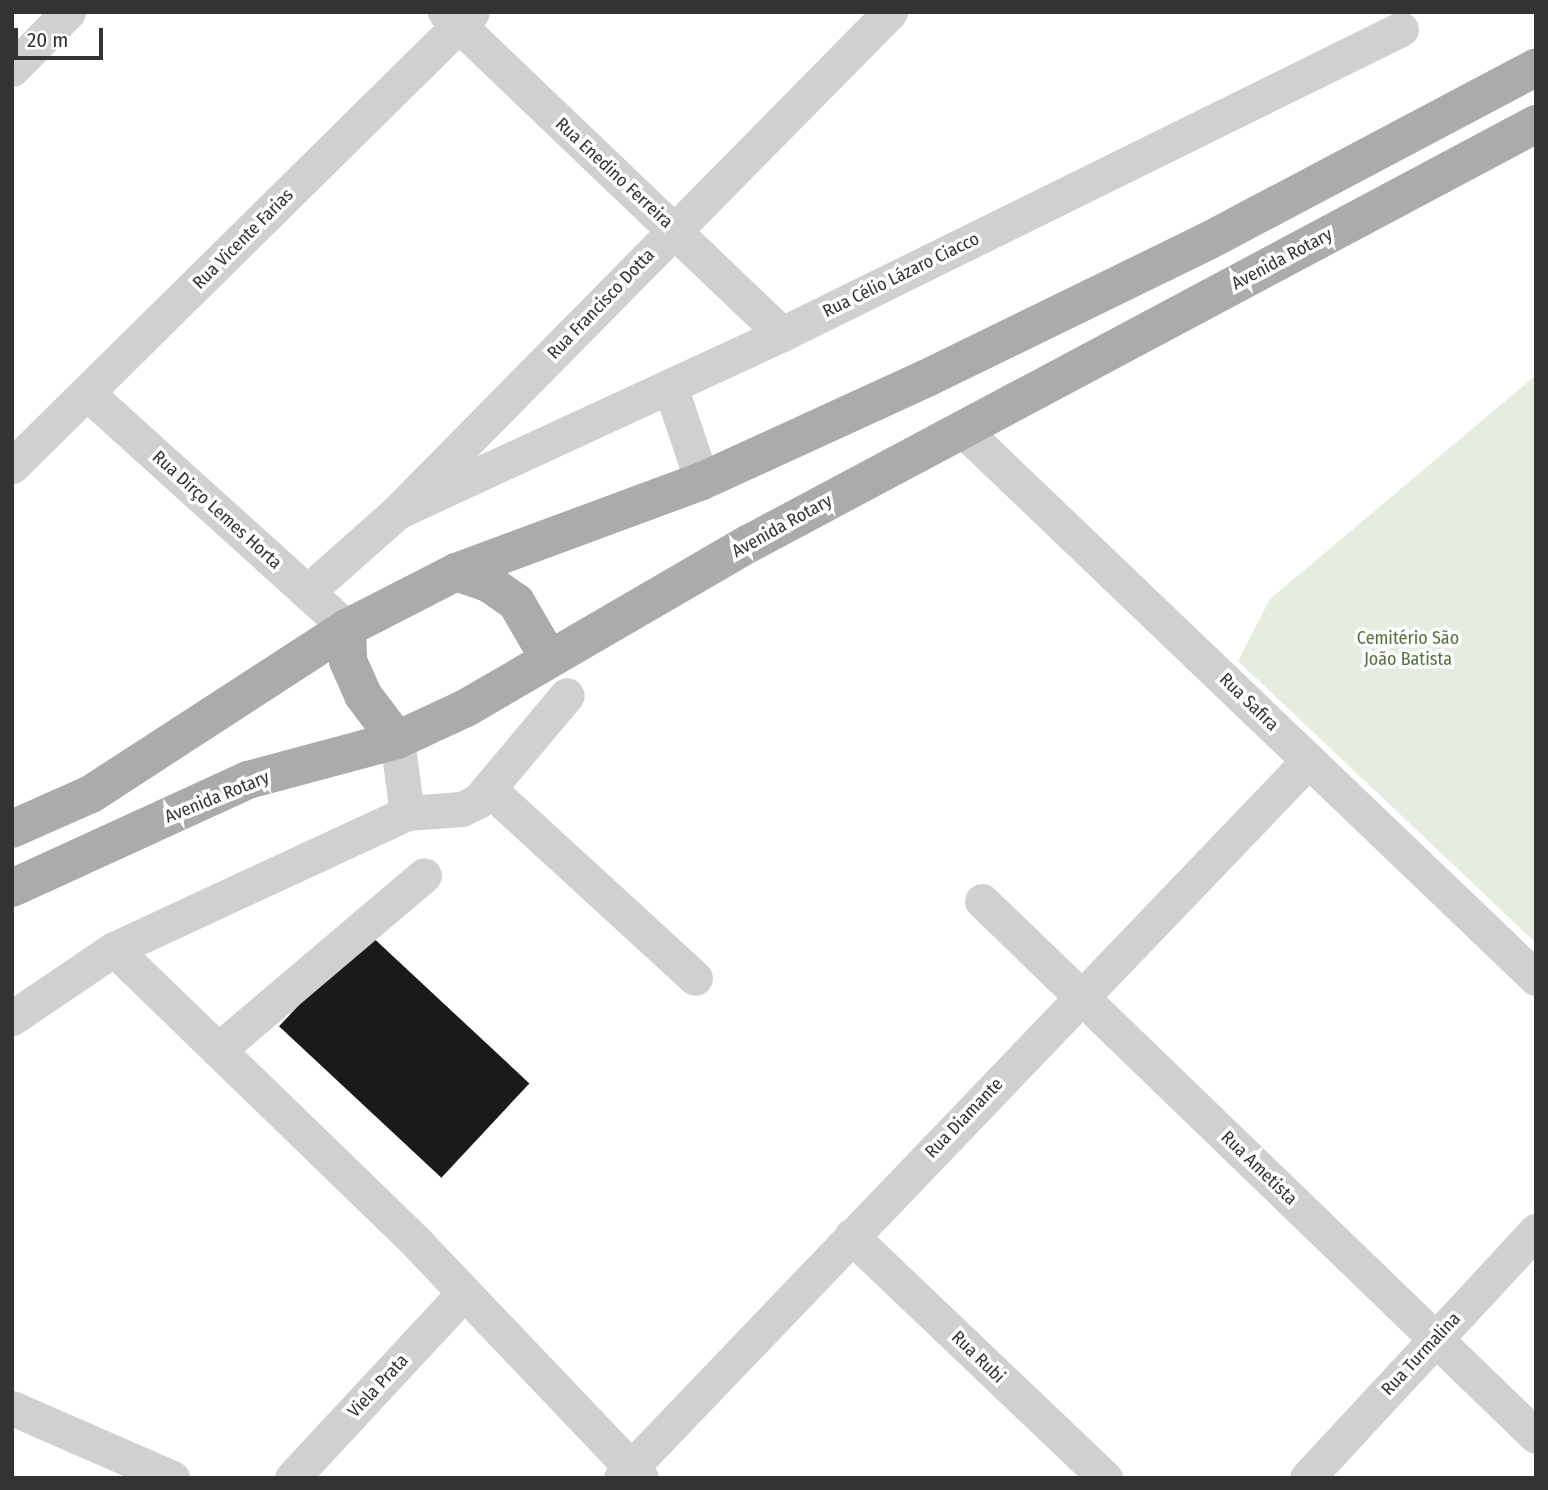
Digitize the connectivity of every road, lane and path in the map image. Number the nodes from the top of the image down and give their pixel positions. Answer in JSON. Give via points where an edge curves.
{"nodes":[{"id":1,"x":68,"y":12,"type":"edge"},
{"id":2,"x":890,"y":12,"type":"edge"},
{"id":3,"x":459,"y":17,"type":"edge"},
{"id":4,"x":1401,"y":29,"type":"dead end"},
{"id":5,"x":1536,"y":67,"type":"edge"},
{"id":6,"x":12,"y":69,"type":"edge"},
{"id":7,"x":1474,"y":103,"type":"junction"},
{"id":8,"x":1536,"y":124,"type":"edge"},
{"id":9,"x":1501,"y":144,"type":"junction"},
{"id":10,"x":674,"y":229,"type":"junction"},
{"id":11,"x":782,"y":334,"type":"junction"},
{"id":12,"x":670,"y":386,"type":"junction"},
{"id":13,"x":87,"y":393,"type":"junction"},
{"id":14,"x":961,"y":428,"type":"junction"},
{"id":15,"x":12,"y":466,"type":"edge"},
{"id":16,"x":702,"y":481,"type":"junction"},
{"id":17,"x":397,"y":512,"type":"junction"},
{"id":18,"x":456,"y":572,"type":"junction"},
{"id":19,"x":307,"y":592,"type":"junction"},
{"id":20,"x":347,"y":628,"type":"junction"},
{"id":21,"x":549,"y":659,"type":"junction"},
{"id":22,"x":567,"y":695,"type":"dead end"},
{"id":23,"x":397,"y":740,"type":"junction"},
{"id":24,"x":1309,"y":760,"type":"junction"},
{"id":25,"x":490,"y":790,"type":"junction"},
{"id":26,"x":407,"y":813,"type":"junction"},
{"id":27,"x":12,"y":830,"type":"edge"},
{"id":28,"x":424,"y":875,"type":"dead end"},
{"id":29,"x":12,"y":888,"type":"edge"},
{"id":30,"x":982,"y":901,"type":"dead end"},
{"id":31,"x":114,"y":949,"type":"junction"},
{"id":32,"x":695,"y":978,"type":"dead end"},
{"id":33,"x":1536,"y":978,"type":"edge"},
{"id":34,"x":1081,"y":996,"type":"junction"},
{"id":35,"x":12,"y":1018,"type":"edge"},
{"id":36,"x":218,"y":1050,"type":"junction"},
{"id":37,"x":1536,"y":1231,"type":"edge"},
{"id":38,"x":851,"y":1236,"type":"junction"},
{"id":39,"x":464,"y":1293,"type":"junction"},
{"id":40,"x":1435,"y":1338,"type":"junction"},
{"id":41,"x":12,"y":1408,"type":"edge"},
{"id":42,"x":1536,"y":1437,"type":"edge"},
{"id":43,"x":631,"y":1474,"type":"edge"},
{"id":44,"x":172,"y":1478,"type":"edge"},
{"id":45,"x":292,"y":1478,"type":"edge"},
{"id":46,"x":1105,"y":1478,"type":"edge"},
{"id":47,"x":1307,"y":1478,"type":"edge"}],
"edges":[{"from":1,"to":6,"type":"street"},
{"from":2,"to":10,"type":"street","name":"Rua Francisco Dotta"},
{"from":3,"to":10,"type":"street","name":"Rua Enedino Ferreira"},
{"from":3,"to":13,"type":"street","name":"Rua Vicente Farias"},
{"from":4,"to":11,"type":"street","name":"Rua Célio Lázaro Ciacco"},
{"from":5,"to":7,"type":"main road"},
{"from":7,"to":9,"type":"main road"},
{"from":7,"to":16,"type":"main road","via":[[1208,241]]},
{"from":8,"to":9,"type":"main road","name":"Avenida Rotary"},
{"from":9,"to":14,"type":"main road","name":"Avenida Rotary"},
{"from":10,"to":11,"type":"street","name":"Rua Enedino Ferreira"},
{"from":10,"to":17,"type":"street","name":"Rua Francisco Dotta"},
{"from":11,"to":12,"type":"street","name":"Rua Célio Lázaro Ciacco"},
{"from":12,"to":16,"type":"street"},
{"from":12,"to":17,"type":"street","name":"Rua Célio Lázaro Ciacco"},
{"from":13,"to":15,"type":"street","name":"Rua Vicente Farias"},
{"from":13,"to":19,"type":"street","name":"Rua Dirço Lemes Horta"},
{"from":14,"to":21,"type":"main road","name":"Avenida Rotary","via":[[750,542]]},
{"from":14,"to":24,"type":"street","name":"Rua Safira"},
{"from":16,"to":18,"type":"main road"},
{"from":17,"to":19,"type":"street","name":"Rua Francisco Dotta"},
{"from":18,"to":20,"type":"main road"},
{"from":18,"to":21,"type":"main road","via":[[490,584],[516,602]]},
{"from":19,"to":20,"type":"street","name":"Rua Dirço Lemes Horta"},
{"from":20,"to":23,"type":"main road","via":[[348,661],[363,695]]},
{"from":20,"to":27,"type":"main road","via":[[91,794]]},
{"from":21,"to":23,"type":"main road","name":"Avenida Rotary","via":[[466,708]]},
{"from":22,"to":25,"type":"street"},
{"from":23,"to":26,"type":"street"},
{"from":23,"to":29,"type":"main road","name":"Avenida Rotary","via":[[248,780]]},
{"from":24,"to":33,"type":"street","name":"Rua Safira"},
{"from":24,"to":34,"type":"street","name":"Rua Diamante"},
{"from":25,"to":26,"type":"street","via":[[462,809]]},
{"from":25,"to":32,"type":"street"},
{"from":26,"to":31,"type":"street"},
{"from":28,"to":36,"type":"street"},
{"from":30,"to":34,"type":"street","name":"Rua Ametista"},
{"from":31,"to":35,"type":"street"},
{"from":31,"to":36,"type":"street"},
{"from":34,"to":38,"type":"street","name":"Rua Diamante"},
{"from":34,"to":40,"type":"street","name":"Rua Ametista"},
{"from":36,"to":39,"type":"street"},
{"from":37,"to":40,"type":"street","name":"Rua Turmalina"},
{"from":38,"to":43,"type":"street","name":"Rua Diamante"},
{"from":38,"to":46,"type":"street","name":"Rua Rubi"},
{"from":39,"to":43,"type":"street"},
{"from":39,"to":45,"type":"street","name":"Viela Prata"},
{"from":40,"to":42,"type":"street","name":"Rua Ametista"},
{"from":40,"to":47,"type":"street","name":"Rua Turmalina"},
{"from":41,"to":44,"type":"street"}]}
